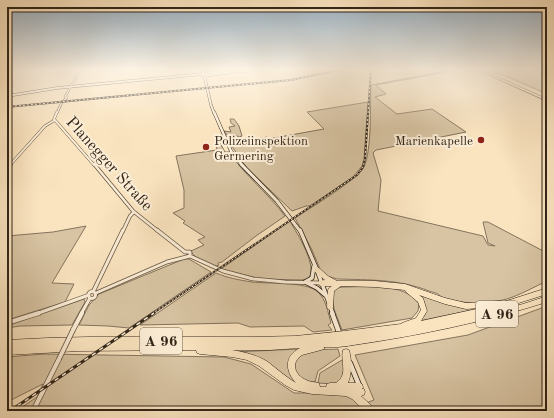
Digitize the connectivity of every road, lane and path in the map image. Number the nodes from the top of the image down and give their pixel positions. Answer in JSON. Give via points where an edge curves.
{"nodes":[{"id":1,"x":49,"y":90,"type":"edge"},
{"id":2,"x":70,"y":90,"type":"edge"},
{"id":3,"x":208,"y":90,"type":"edge"},
{"id":4,"x":527,"y":90,"type":"edge"},
{"id":5,"x":527,"y":90,"type":"edge"},
{"id":6,"x":7,"y":96,"type":"edge"},
{"id":7,"x":547,"y":98,"type":"edge"},
{"id":8,"x":55,"y":120,"type":"junction"},
{"id":9,"x":7,"y":169,"type":"edge"},
{"id":10,"x":134,"y":212,"type":"junction"},
{"id":11,"x":184,"y":254,"type":"junction"},
{"id":12,"x":316,"y":267,"type":"junction"},
{"id":13,"x":305,"y":282,"type":"junction"},
{"id":14,"x":321,"y":283,"type":"junction"},
{"id":15,"x":340,"y":283,"type":"junction"},
{"id":16,"x":394,"y":286,"type":"junction"},
{"id":17,"x":547,"y":291,"type":"edge"},
{"id":18,"x":95,"y":292,"type":"junction"},
{"id":19,"x":326,"y":296,"type":"junction"},
{"id":20,"x":89,"y":297,"type":"junction"},
{"id":21,"x":547,"y":299,"type":"edge"},
{"id":22,"x":518,"y":301,"type":"junction"},
{"id":23,"x":330,"y":306,"type":"junction"},
{"id":24,"x":7,"y":324,"type":"edge"},
{"id":25,"x":397,"y":328,"type":"junction"},
{"id":26,"x":346,"y":339,"type":"junction"},
{"id":27,"x":337,"y":340,"type":"junction"},
{"id":28,"x":7,"y":344,"type":"edge"},
{"id":29,"x":185,"y":347,"type":"junction"},
{"id":30,"x":7,"y":351,"type":"edge"},
{"id":31,"x":346,"y":352,"type":"junction"},
{"id":32,"x":338,"y":389,"type":"junction"},
{"id":33,"x":360,"y":390,"type":"junction"},
{"id":34,"x":369,"y":410,"type":"edge"},
{"id":35,"x":33,"y":411,"type":"edge"}],
"edges":[{"from":1,"to":6,"type":"main road"},
{"from":2,"to":8,"type":"street"},
{"from":3,"to":12,"type":"main road","via":[[231,151],[289,215],[300,231]]},
{"from":4,"to":7,"type":"highway"},
{"from":5,"to":7,"type":"highway"},
{"from":8,"to":9,"type":"street","via":[[45,126]]},
{"from":8,"to":10,"type":"street","name":"Planegger Straße"},
{"from":10,"to":11,"type":"street","name":"Planegger Straße"},
{"from":10,"to":18,"type":"street"},
{"from":11,"to":13,"type":"street","via":[[215,269],[240,277],[265,281]]},
{"from":11,"to":18,"type":"street"},
{"from":12,"to":13,"type":"main road","via":[[313,276]]},
{"from":12,"to":14,"type":"main road"},
{"from":12,"to":15,"type":"highway","via":[[326,278]]},
{"from":13,"to":14,"type":"street"},
{"from":13,"to":19,"type":"main road","via":[[318,288]]},
{"from":14,"to":15,"type":"highway"},
{"from":14,"to":19,"type":"main road"},
{"from":15,"to":16,"type":"highway"},
{"from":15,"to":23,"type":"highway","via":[[331,290]]},
{"from":16,"to":22,"type":"highway","via":[[417,290],[445,302],[460,305],[481,306]]},
{"from":16,"to":25,"type":"highway","via":[[407,289],[416,295],[424,308],[418,320]]},
{"from":17,"to":22,"type":"highway","number":"A 96"},
{"from":18,"to":20,"type":"street","via":[[94,297]]},
{"from":19,"to":23,"type":"main road"},
{"from":20,"to":24,"type":"street"},
{"from":20,"to":35,"type":"street","bridge":true},
{"from":21,"to":26,"type":"highway","number":"A 96","via":[[472,321],[408,333]]},
{"from":22,"to":25,"type":"highway","number":"A 96","via":[[469,315]]},
{"from":23,"to":31,"type":"main road"},
{"from":25,"to":26,"type":"highway","number":"A 96"},
{"from":26,"to":27,"type":"highway","number":"A 96","bridge":true},
{"from":27,"to":28,"type":"highway","number":"A 96","via":[[65,340]]},
{"from":27,"to":29,"type":"highway","number":"A 96","via":[[269,346]]},
{"from":27,"to":32,"type":"highway","via":[[303,351],[296,356],[292,366],[295,376],[303,384]]},
{"from":29,"to":30,"type":"highway","number":"A 96","via":[[79,347]]},
{"from":29,"to":32,"type":"highway","via":[[251,358],[292,385],[303,389]]},
{"from":31,"to":32,"type":"highway","via":[[346,378]]},
{"from":31,"to":33,"type":"main road"},
{"from":32,"to":33,"type":"highway"},
{"from":32,"to":34,"type":"highway","via":[[352,394]]},
{"from":33,"to":34,"type":"main road"}]}
